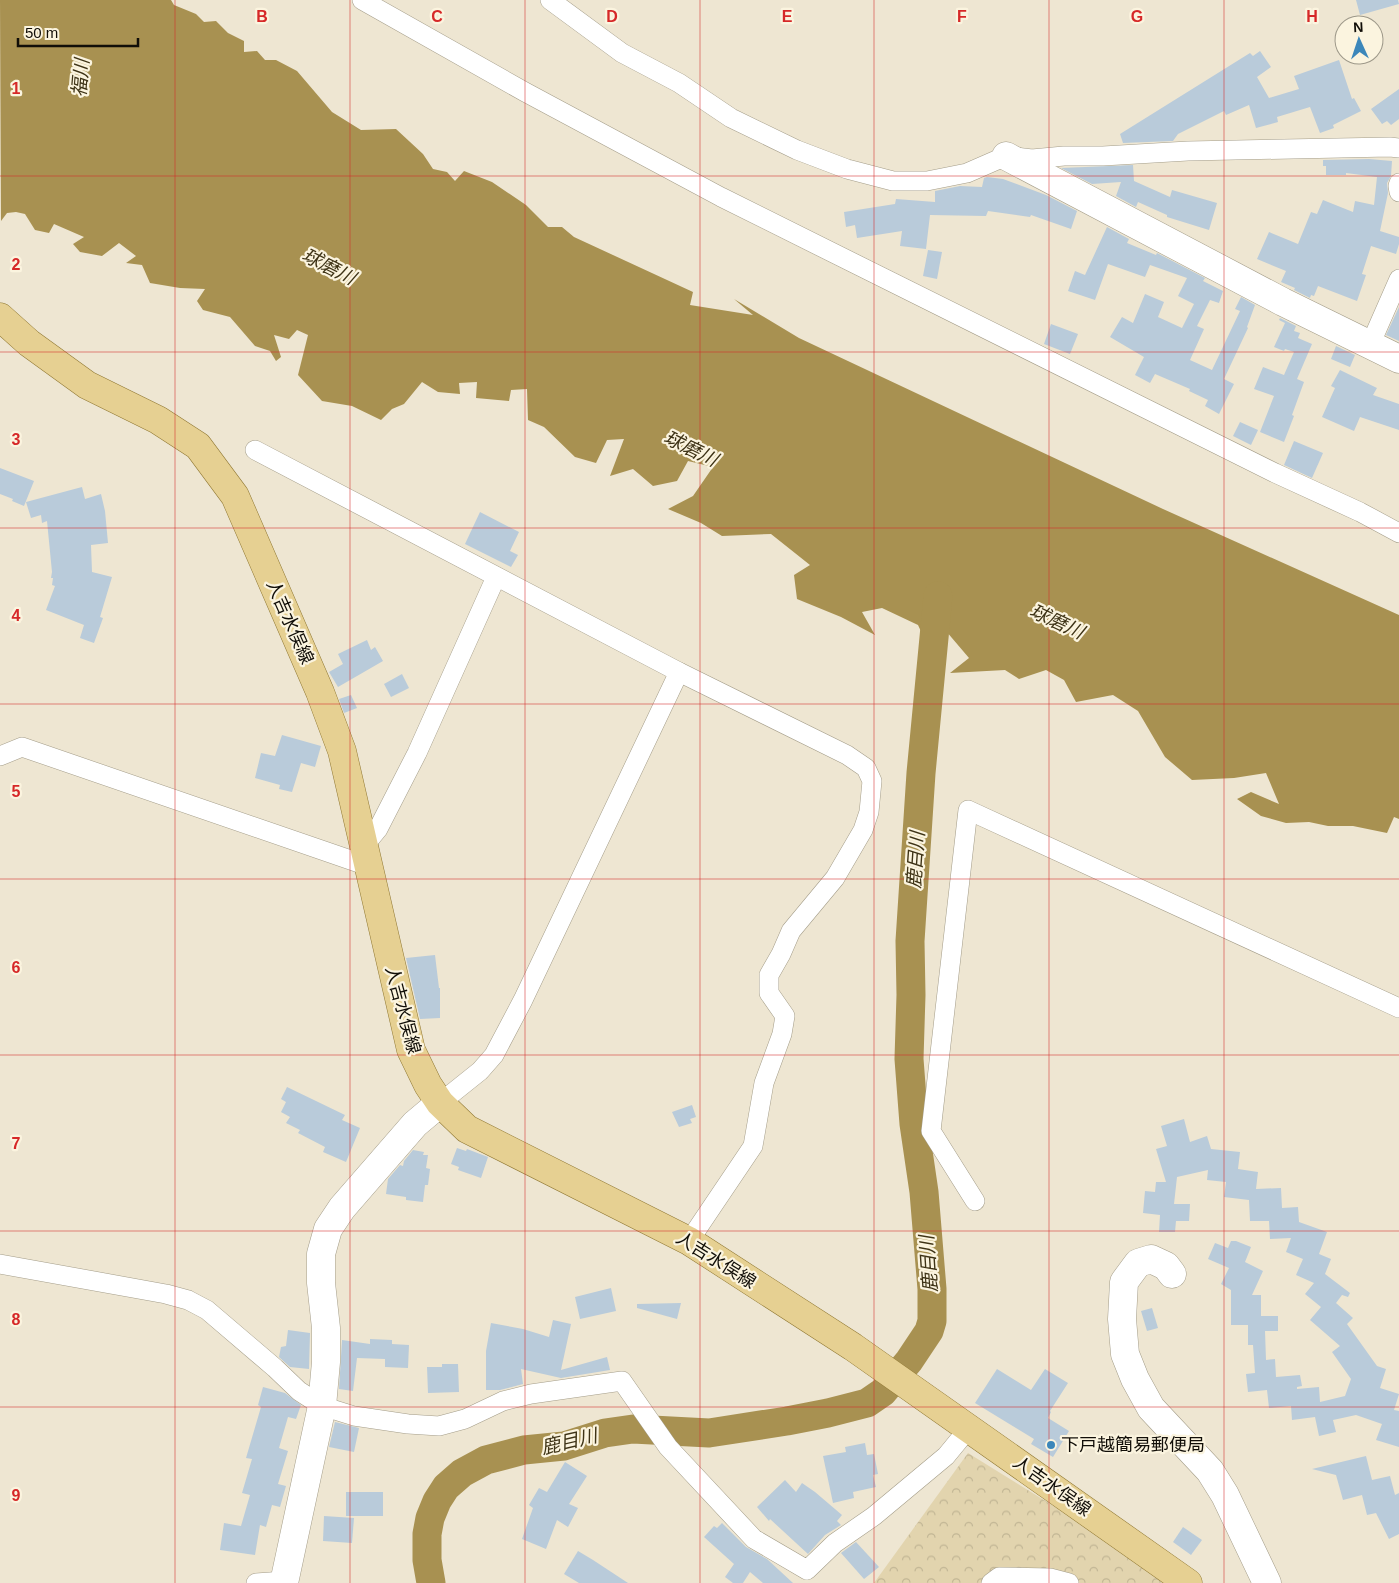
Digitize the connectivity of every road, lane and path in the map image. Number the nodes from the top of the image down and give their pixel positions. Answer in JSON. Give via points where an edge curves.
{"nodes":[{"id":1,"x":362,"y":0,"type":"edge"},
{"id":2,"x":550,"y":0,"type":"edge"},
{"id":3,"x":1399,"y":148,"type":"edge"},
{"id":4,"x":1006,"y":156,"type":"junction"},
{"id":5,"x":1399,"y":183,"type":"edge"},
{"id":6,"x":1399,"y":192,"type":"edge"},
{"id":7,"x":1399,"y":279,"type":"edge"},
{"id":8,"x":0,"y":317,"type":"edge"},
{"id":9,"x":1370,"y":345,"type":"junction"},
{"id":10,"x":1399,"y":359,"type":"edge"},
{"id":11,"x":255,"y":450,"type":"dead end"},
{"id":12,"x":1399,"y":533,"type":"edge"},
{"id":13,"x":496,"y":576,"type":"junction"},
{"id":14,"x":679,"y":672,"type":"junction"},
{"id":15,"x":0,"y":756,"type":"edge"},
{"id":16,"x":366,"y":856,"type":"junction"},
{"id":17,"x":1399,"y":1008,"type":"edge"},
{"id":18,"x":440,"y":1103,"type":"junction"},
{"id":19,"x":975,"y":1201,"type":"dead end"},
{"id":20,"x":689,"y":1241,"type":"junction"},
{"id":21,"x":0,"y":1264,"type":"edge"},
{"id":22,"x":1172,"y":1274,"type":"dead end"},
{"id":23,"x":322,"y":1406,"type":"junction"},
{"id":24,"x":969,"y":1428,"type":"junction"},
{"id":25,"x":801,"y":1577,"type":"edge"},
{"id":26,"x":284,"y":1582,"type":"edge"},
{"id":27,"x":256,"y":1583,"type":"edge"},
{"id":28,"x":991,"y":1583,"type":"edge"},
{"id":29,"x":1069,"y":1583,"type":"edge"},
{"id":30,"x":1188,"y":1583,"type":"edge"},
{"id":31,"x":1267,"y":1583,"type":"edge"}],
"edges":[{"from":1,"to":12,"type":"street","via":[[721,197]]},
{"from":2,"to":4,"type":"street","via":[[622,53],[679,83],[731,118],[797,150],[847,169],[893,181],[927,181],[967,173]]},
{"from":3,"to":4,"type":"street","via":[[1188,151],[1032,160]]},
{"from":4,"to":9,"type":"street"},
{"from":5,"to":6,"type":"street"},
{"from":7,"to":9,"type":"street"},
{"from":8,"to":16,"type":"main road","name":"人吉水俣線","via":[[29,343],[87,385],[158,420],[198,446],[235,496],[320,692],[342,751]]},
{"from":9,"to":10,"type":"street"},
{"from":11,"to":13,"type":"street"},
{"from":13,"to":14,"type":"street"},
{"from":13,"to":16,"type":"street","via":[[417,753]]},
{"from":14,"to":18,"type":"street","via":[[535,976],[494,1054],[480,1071]]},
{"from":14,"to":20,"type":"street","via":[[847,755],[866,768],[872,781],[869,812],[863,830],[835,878],[792,930],[769,976],[769,993],[785,1016],[782,1034],[764,1083],[753,1146]]},
{"from":15,"to":16,"type":"street","via":[[22,747]]},
{"from":16,"to":18,"type":"main road","name":"人吉水俣線","via":[[411,1050]]},
{"from":17,"to":19,"type":"street","via":[[968,810],[931,1131]]},
{"from":18,"to":20,"type":"main road","name":"人吉水俣線","via":[[467,1129]]},
{"from":18,"to":23,"type":"street","via":[[415,1124],[342,1208],[328,1229],[321,1254],[326,1328]]},
{"from":20,"to":24,"type":"main road","name":"人吉水俣線","via":[[853,1347]]},
{"from":21,"to":23,"type":"street","via":[[188,1300],[207,1310],[299,1392]]},
{"from":22,"to":31,"type":"street","via":[[1166,1266],[1151,1259],[1138,1263],[1124,1282],[1122,1319],[1125,1354],[1151,1408],[1210,1471],[1225,1495]]},
{"from":23,"to":25,"type":"street","via":[[354,1416],[439,1426],[464,1419],[503,1401],[531,1394],[622,1381],[668,1447],[754,1539]]},
{"from":23,"to":26,"type":"street"},
{"from":24,"to":25,"type":"street","via":[[946,1456],[874,1516],[835,1543]]},
{"from":24,"to":30,"type":"main road","name":"人吉水俣線"},
{"from":26,"to":27,"type":"street"},
{"from":28,"to":29,"type":"street","via":[[999,1578],[1050,1578]]}]}
